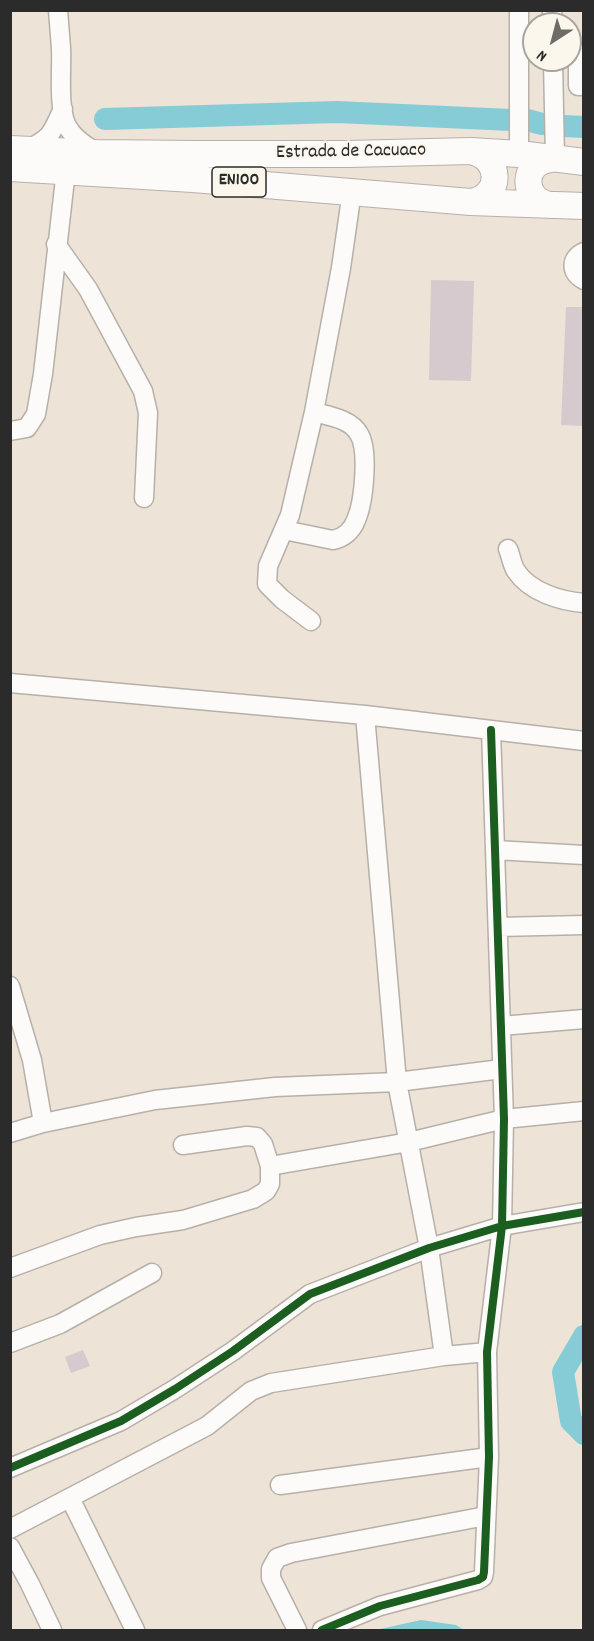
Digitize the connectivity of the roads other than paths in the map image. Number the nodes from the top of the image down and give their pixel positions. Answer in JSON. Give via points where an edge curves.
{"nodes":[{"id":1,"x":58,"y":10,"type":"edge"},
{"id":2,"x":519,"y":10,"type":"edge"},
{"id":3,"x":584,"y":54,"type":"edge"},
{"id":4,"x":554,"y":72,"type":"edge"},
{"id":5,"x":584,"y":86,"type":"edge"},
{"id":6,"x":63,"y":109,"type":"junction"},
{"id":7,"x":554,"y":142,"type":"junction"},
{"id":8,"x":471,"y":151,"type":"junction"},
{"id":9,"x":97,"y":153,"type":"junction"},
{"id":10,"x":519,"y":154,"type":"junction"},
{"id":11,"x":584,"y":162,"type":"edge"},
{"id":12,"x":15,"y":163,"type":"edge"},
{"id":13,"x":66,"y":170,"type":"junction"},
{"id":14,"x":352,"y":191,"type":"junction"},
{"id":15,"x":467,"y":202,"type":"junction"},
{"id":16,"x":550,"y":205,"type":"junction"},
{"id":17,"x":584,"y":206,"type":"edge"},
{"id":18,"x":56,"y":244,"type":"junction"},
{"id":19,"x":584,"y":252,"type":"edge"},
{"id":20,"x":584,"y":280,"type":"edge"},
{"id":21,"x":315,"y":412,"type":"junction"},
{"id":22,"x":10,"y":431,"type":"edge"},
{"id":23,"x":144,"y":498,"type":"dead end"},
{"id":24,"x":284,"y":530,"type":"junction"},
{"id":25,"x":508,"y":549,"type":"dead end"},
{"id":26,"x":584,"y":603,"type":"edge"},
{"id":27,"x":311,"y":621,"type":"dead end"},
{"id":28,"x":10,"y":683,"type":"edge"},
{"id":29,"x":365,"y":715,"type":"junction"},
{"id":30,"x":491,"y":730,"type":"junction"},
{"id":31,"x":584,"y":741,"type":"edge"},
{"id":32,"x":495,"y":850,"type":"junction"},
{"id":33,"x":584,"y":855,"type":"edge"},
{"id":34,"x":584,"y":925,"type":"edge"},
{"id":35,"x":498,"y":927,"type":"junction"},
{"id":36,"x":10,"y":986,"type":"edge"},
{"id":37,"x":584,"y":1019,"type":"edge"},
{"id":38,"x":501,"y":1026,"type":"junction"},
{"id":39,"x":502,"y":1069,"type":"junction"},
{"id":40,"x":397,"y":1082,"type":"junction"},
{"id":41,"x":584,"y":1111,"type":"edge"},
{"id":42,"x":504,"y":1119,"type":"junction"},
{"id":43,"x":43,"y":1124,"type":"junction"},
{"id":44,"x":10,"y":1133,"type":"edge"},
{"id":45,"x":409,"y":1142,"type":"junction"},
{"id":46,"x":183,"y":1145,"type":"dead end"},
{"id":47,"x":270,"y":1166,"type":"junction"},
{"id":48,"x":584,"y":1212,"type":"edge"},
{"id":49,"x":502,"y":1226,"type":"junction"},
{"id":50,"x":429,"y":1248,"type":"junction"},
{"id":51,"x":10,"y":1268,"type":"edge"},
{"id":52,"x":152,"y":1273,"type":"dead end"},
{"id":53,"x":10,"y":1343,"type":"edge"},
{"id":54,"x":487,"y":1352,"type":"junction"},
{"id":55,"x":444,"y":1356,"type":"junction"},
{"id":56,"x":489,"y":1457,"type":"junction"},
{"id":57,"x":10,"y":1467,"type":"edge"},
{"id":58,"x":280,"y":1485,"type":"dead end"},
{"id":59,"x":70,"y":1498,"type":"junction"},
{"id":60,"x":486,"y":1516,"type":"junction"},
{"id":61,"x":10,"y":1529,"type":"edge"},
{"id":62,"x":10,"y":1547,"type":"edge"},
{"id":63,"x":52,"y":1630,"type":"edge"},
{"id":64,"x":135,"y":1630,"type":"edge"},
{"id":65,"x":297,"y":1630,"type":"edge"},
{"id":66,"x":322,"y":1630,"type":"edge"}],
"edges":[{"from":1,"to":6,"type":"street"},
{"from":2,"to":10,"type":"street"},
{"from":3,"to":5,"type":"street","via":[[578,54],[578,86]]},
{"from":4,"to":7,"type":"street"},
{"from":6,"to":9,"type":"street","via":[[72,133]]},
{"from":6,"to":12,"type":"street","via":[[50,136]]},
{"from":7,"to":10,"type":"highway","name":"Estrada de Cacuaco","number":"EN100"},
{"from":7,"to":11,"type":"highway","name":"Estrada de Cacuaco","number":"EN100"},
{"from":7,"to":16,"type":"highway","via":[[544,160],[534,166],[528,183],[536,200]]},
{"from":8,"to":9,"type":"highway","name":"Estrada de Cacuaco","number":"EN100"},
{"from":8,"to":10,"type":"highway","name":"Estrada de Cacuaco","number":"EN100"},
{"from":8,"to":15,"type":"highway","via":[[489,161],[494,181],[483,198]]},
{"from":9,"to":12,"type":"highway","name":"Estrada de Cacuaco","number":"EN100"},
{"from":12,"to":13,"type":"highway","number":"EN100"},
{"from":13,"to":14,"type":"highway","number":"EN100"},
{"from":13,"to":18,"type":"street"},
{"from":14,"to":15,"type":"highway","number":"EN100"},
{"from":14,"to":21,"type":"street"},
{"from":15,"to":16,"type":"highway","number":"EN100"},
{"from":16,"to":17,"type":"highway","number":"EN100"},
{"from":18,"to":22,"type":"street","via":[[36,414],[27,428]]},
{"from":18,"to":23,"type":"street","via":[[88,289],[143,391],[148,413]]},
{"from":19,"to":20,"type":"street","via":[[577,255],[573,264],[574,273]]},
{"from":21,"to":24,"type":"street"},
{"from":21,"to":24,"type":"street","via":[[345,422],[359,432],[365,447],[364,487],[357,519],[346,534],[333,540]]},
{"from":24,"to":27,"type":"street","via":[[268,566],[267,584]]},
{"from":25,"to":26,"type":"street","via":[[516,571],[533,587]]},
{"from":28,"to":29,"type":"street"},
{"from":29,"to":30,"type":"street"},
{"from":29,"to":40,"type":"street"},
{"from":30,"to":31,"type":"street"},
{"from":30,"to":32,"type":"street"},
{"from":32,"to":33,"type":"street"},
{"from":32,"to":35,"type":"street"},
{"from":34,"to":35,"type":"street"},
{"from":35,"to":38,"type":"street"},
{"from":36,"to":43,"type":"street","via":[[32,1060]]},
{"from":37,"to":38,"type":"street"},
{"from":38,"to":39,"type":"street"},
{"from":39,"to":40,"type":"street"},
{"from":39,"to":42,"type":"street"},
{"from":40,"to":43,"type":"street","via":[[275,1087],[155,1100]]},
{"from":40,"to":45,"type":"street"},
{"from":41,"to":42,"type":"street"},
{"from":42,"to":45,"type":"street"},
{"from":42,"to":49,"type":"street"},
{"from":43,"to":44,"type":"street"},
{"from":45,"to":47,"type":"street"},
{"from":45,"to":50,"type":"street"},
{"from":46,"to":47,"type":"street","via":[[257,1137]]},
{"from":47,"to":51,"type":"street","via":[[270,1184],[253,1199],[183,1220],[100,1235]]},
{"from":48,"to":49,"type":"street"},
{"from":49,"to":50,"type":"street"},
{"from":49,"to":54,"type":"street"},
{"from":50,"to":55,"type":"street"},
{"from":50,"to":57,"type":"street","via":[[310,1294],[233,1351],[130,1416]]},
{"from":52,"to":53,"type":"street","via":[[60,1324]]},
{"from":54,"to":55,"type":"street"},
{"from":54,"to":56,"type":"street"},
{"from":55,"to":59,"type":"street","via":[[271,1383],[251,1391],[207,1426]]},
{"from":56,"to":58,"type":"street"},
{"from":56,"to":60,"type":"street"},
{"from":59,"to":61,"type":"street"},
{"from":59,"to":64,"type":"street"},
{"from":60,"to":65,"type":"street","via":[[277,1558],[271,1578]]},
{"from":60,"to":66,"type":"street","via":[[483,1577],[380,1606]]},
{"from":62,"to":63,"type":"street"}]}
